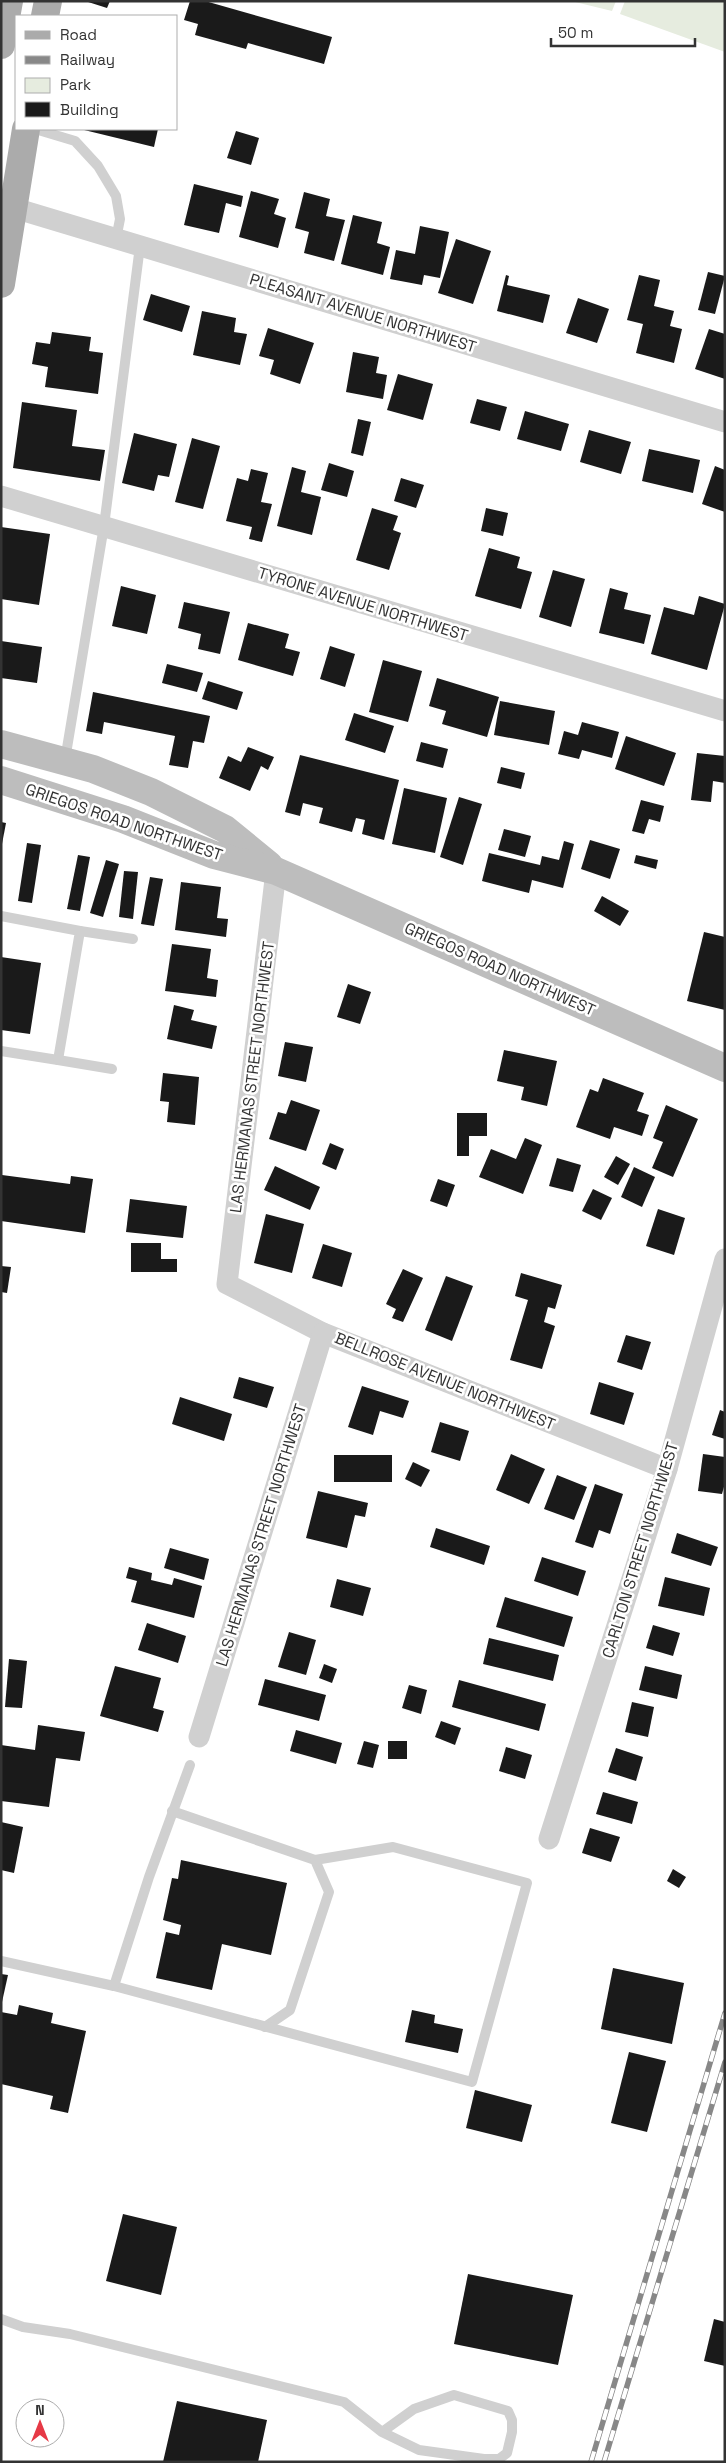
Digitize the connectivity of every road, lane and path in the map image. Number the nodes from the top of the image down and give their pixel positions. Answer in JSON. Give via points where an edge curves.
{"nodes":[{"id":1,"x":9,"y":1,"type":"edge"},
{"id":2,"x":48,"y":1,"type":"edge"},
{"id":3,"x":45,"y":15,"type":"edge"},
{"id":4,"x":1,"y":45,"type":"edge"},
{"id":5,"x":26,"y":130,"type":"edge"},
{"id":6,"x":38,"y":130,"type":"edge"},
{"id":7,"x":7,"y":206,"type":"edge"},
{"id":8,"x":116,"y":239,"type":"junction"},
{"id":9,"x":140,"y":246,"type":"junction"},
{"id":10,"x":1,"y":284,"type":"edge"},
{"id":11,"x":725,"y":422,"type":"edge"},
{"id":12,"x":1,"y":496,"type":"edge"},
{"id":13,"x":104,"y":526,"type":"junction"},
{"id":14,"x":725,"y":711,"type":"edge"},
{"id":15,"x":1,"y":744,"type":"edge"},
{"id":16,"x":65,"y":761,"type":"junction"},
{"id":17,"x":1,"y":780,"type":"edge"},
{"id":18,"x":276,"y":871,"type":"junction"},
{"id":19,"x":1,"y":916,"type":"edge"},
{"id":20,"x":80,"y":931,"type":"junction"},
{"id":21,"x":133,"y":939,"type":"dead end"},
{"id":22,"x":1,"y":1051,"type":"edge"},
{"id":23,"x":58,"y":1060,"type":"junction"},
{"id":24,"x":725,"y":1068,"type":"edge"},
{"id":25,"x":112,"y":1069,"type":"dead end"},
{"id":26,"x":725,"y":1259,"type":"edge"},
{"id":27,"x":228,"y":1284,"type":"joint"},
{"id":28,"x":323,"y":1333,"type":"junction"},
{"id":29,"x":667,"y":1469,"type":"junction"},
{"id":30,"x":199,"y":1737,"type":"dead end"},
{"id":31,"x":190,"y":1765,"type":"dead end"},
{"id":32,"x":172,"y":1811,"type":"junction"},
{"id":33,"x":549,"y":1839,"type":"dead end"},
{"id":34,"x":315,"y":1860,"type":"junction"},
{"id":35,"x":1,"y":1961,"type":"edge"},
{"id":36,"x":114,"y":1986,"type":"junction"},
{"id":37,"x":265,"y":2026,"type":"junction"},
{"id":38,"x":1,"y":2319,"type":"edge"},
{"id":39,"x":382,"y":2432,"type":"junction"}],
"edges":[{"from":1,"to":4,"type":"main road"},
{"from":2,"to":3,"type":"main road"},
{"from":5,"to":7,"type":"main road"},
{"from":6,"to":8,"type":"lane","via":[[76,141],[98,166],[116,196],[120,219]]},
{"from":7,"to":8,"type":"street","name":"PLEASANT AVENUE NORTHWEST"},
{"from":7,"to":10,"type":"main road"},
{"from":8,"to":9,"type":"street","name":"PLEASANT AVENUE NORTHWEST"},
{"from":9,"to":11,"type":"street","name":"PLEASANT AVENUE NORTHWEST"},
{"from":9,"to":13,"type":"lane"},
{"from":12,"to":13,"type":"street","name":"TYRONE AVENUE NORTHWEST"},
{"from":13,"to":14,"type":"street","name":"TYRONE AVENUE NORTHWEST"},
{"from":13,"to":16,"type":"lane"},
{"from":15,"to":16,"type":"main road","name":"GRIEGOS ROAD NORTHWEST"},
{"from":16,"to":18,"type":"main road","name":"GRIEGOS ROAD NORTHWEST","via":[[151,792],[225,829]]},
{"from":17,"to":18,"type":"main road","name":"GRIEGOS ROAD NORTHWEST","via":[[123,819],[214,855]]},
{"from":18,"to":24,"type":"main road","name":"GRIEGOS ROAD NORTHWEST"},
{"from":18,"to":27,"type":"street","name":"LAS HERMANAS STREET NORTHWEST"},
{"from":19,"to":20,"type":"lane"},
{"from":20,"to":21,"type":"lane"},
{"from":20,"to":23,"type":"lane"},
{"from":22,"to":23,"type":"lane"},
{"from":23,"to":25,"type":"lane"},
{"from":26,"to":29,"type":"street","name":"CARLTON STREET NORTHWEST"},
{"from":27,"to":28,"type":"street","name":"BELLROSE AVENUE NORTHWEST"},
{"from":28,"to":29,"type":"street","name":"BELLROSE AVENUE NORTHWEST"},
{"from":28,"to":30,"type":"street","name":"LAS HERMANAS STREET NORTHWEST"},
{"from":29,"to":33,"type":"street","name":"CARLTON STREET NORTHWEST"},
{"from":31,"to":32,"type":"lane"},
{"from":32,"to":34,"type":"lane"},
{"from":32,"to":36,"type":"lane"},
{"from":34,"to":37,"type":"lane","via":[[328,1892],[290,2010]]},
{"from":34,"to":37,"type":"lane","via":[[392,1847],[527,1883],[472,2082]]},
{"from":35,"to":36,"type":"lane"},
{"from":36,"to":37,"type":"lane"},
{"from":38,"to":39,"type":"lane","via":[[23,2327],[70,2334],[344,2402]]},
{"from":39,"to":39,"type":"lane","via":[[414,2409],[454,2395],[508,2411],[512,2420],[507,2453],[499,2459],[419,2450]]}]}
